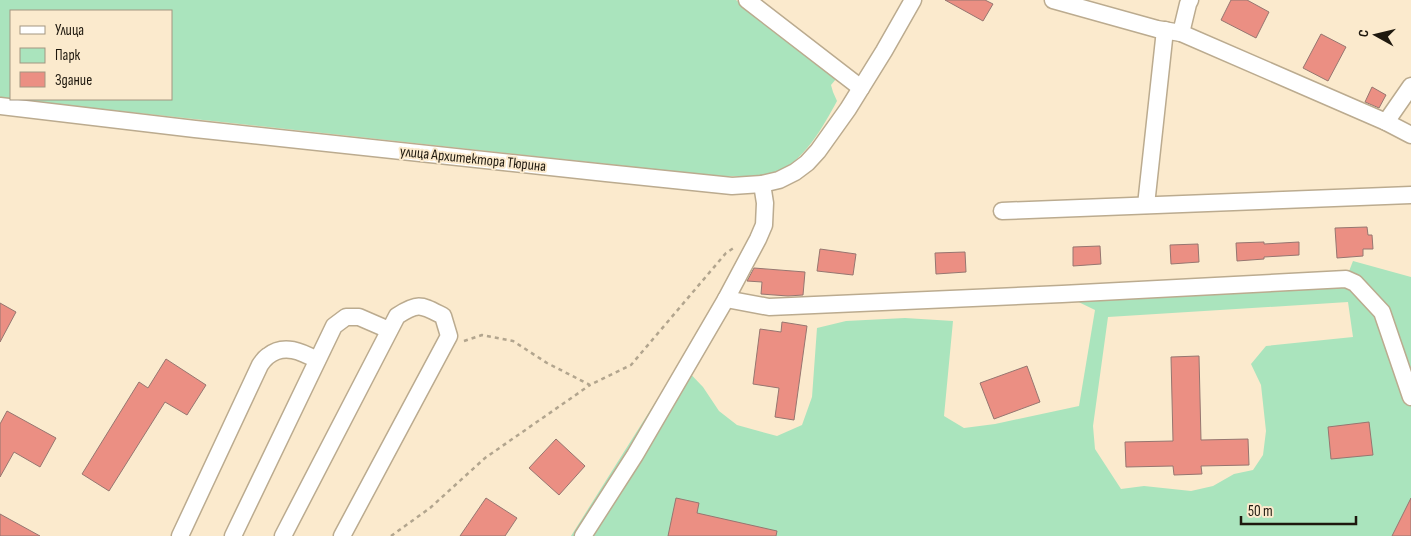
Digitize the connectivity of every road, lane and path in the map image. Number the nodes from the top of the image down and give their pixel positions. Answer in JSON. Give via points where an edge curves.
{"nodes":[{"id":1,"x":747,"y":0,"type":"edge"},
{"id":2,"x":913,"y":0,"type":"edge"},
{"id":3,"x":1054,"y":0,"type":"edge"},
{"id":4,"x":1190,"y":0,"type":"edge"},
{"id":5,"x":1165,"y":30,"type":"junction"},
{"id":6,"x":1181,"y":34,"type":"junction"},
{"id":7,"x":1411,"y":86,"type":"edge"},
{"id":8,"x":860,"y":88,"type":"junction"},
{"id":9,"x":0,"y":106,"type":"edge"},
{"id":10,"x":1386,"y":122,"type":"junction"},
{"id":11,"x":1411,"y":135,"type":"edge"},
{"id":12,"x":762,"y":184,"type":"junction"},
{"id":13,"x":1411,"y":195,"type":"edge"},
{"id":14,"x":1146,"y":205,"type":"junction"},
{"id":15,"x":1002,"y":211,"type":"dead end"},
{"id":16,"x":741,"y":242,"type":"dead end"},
{"id":17,"x":726,"y":299,"type":"junction"},
{"id":18,"x":389,"y":330,"type":"junction"},
{"id":19,"x":449,"y":336,"type":"junction"},
{"id":20,"x":317,"y":360,"type":"junction"},
{"id":21,"x":590,"y":385,"type":"junction"},
{"id":22,"x":1411,"y":397,"type":"edge"},
{"id":23,"x":180,"y":536,"type":"edge"},
{"id":24,"x":234,"y":536,"type":"edge"},
{"id":25,"x":283,"y":536,"type":"edge"},
{"id":26,"x":342,"y":536,"type":"edge"},
{"id":27,"x":391,"y":536,"type":"edge"},
{"id":28,"x":583,"y":536,"type":"edge"}],
"edges":[{"from":1,"to":8,"type":"street"},
{"from":2,"to":8,"type":"street","name":"улица Архитектора Тюрина"},
{"from":3,"to":5,"type":"street"},
{"from":4,"to":6,"type":"street"},
{"from":5,"to":6,"type":"street"},
{"from":5,"to":14,"type":"street"},
{"from":6,"to":10,"type":"street"},
{"from":7,"to":10,"type":"street"},
{"from":8,"to":12,"type":"street","name":"улица Архитектора Тюрина","via":[[807,163],[779,180]]},
{"from":9,"to":12,"type":"street","name":"улица Архитектора Тюрина","via":[[732,186]]},
{"from":10,"to":11,"type":"street"},
{"from":12,"to":17,"type":"street","via":[[764,225]]},
{"from":13,"to":14,"type":"street"},
{"from":14,"to":15,"type":"street"},
{"from":16,"to":21,"type":"path","via":[[726,253],[631,365]]},
{"from":17,"to":22,"type":"street","via":[[769,307],[1346,279],[1355,283],[1382,312]]},
{"from":17,"to":28,"type":"street","via":[[635,455]]},
{"from":18,"to":19,"type":"street","via":[[398,316],[410,307],[422,306],[443,316]]},
{"from":18,"to":20,"type":"street","via":[[359,317],[346,316],[334,326]]},
{"from":18,"to":25,"type":"street"},
{"from":19,"to":21,"type":"path","via":[[459,342],[482,335],[513,341]]},
{"from":19,"to":26,"type":"street"},
{"from":20,"to":23,"type":"street","via":[[297,350],[282,350],[268,356],[260,365]]},
{"from":20,"to":24,"type":"street"},
{"from":21,"to":27,"type":"path","via":[[485,458],[430,508]]}]}
